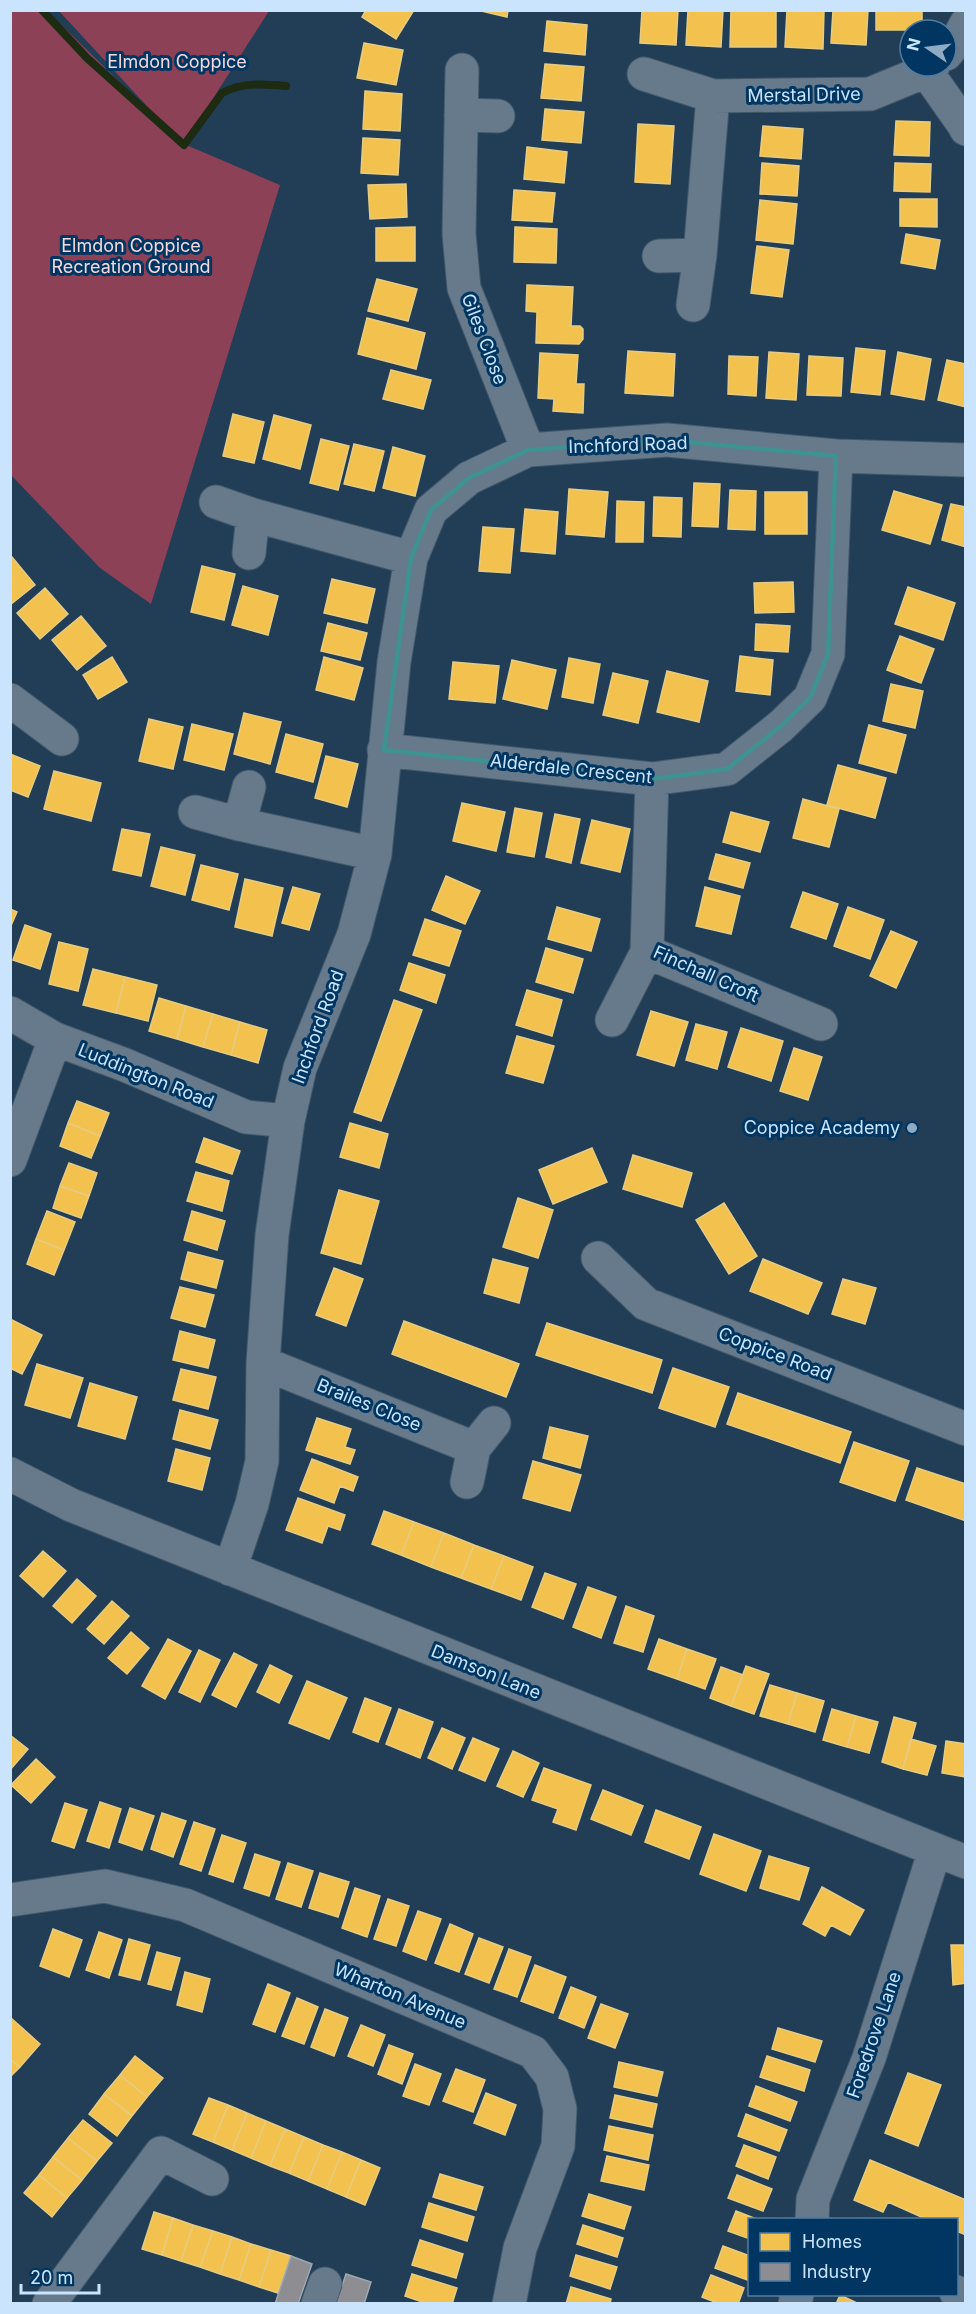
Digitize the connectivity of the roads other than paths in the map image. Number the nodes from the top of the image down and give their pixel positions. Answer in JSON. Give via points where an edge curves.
{"nodes":[{"id":1,"x":966,"y":24,"type":"edge"},
{"id":2,"x":958,"y":39,"type":"edge"},
{"id":3,"x":462,"y":70,"type":"dead end"},
{"id":4,"x":644,"y":74,"type":"dead end"},
{"id":5,"x":905,"y":78,"type":"edge"},
{"id":6,"x":942,"y":78,"type":"edge"},
{"id":7,"x":713,"y":96,"type":"junction"},
{"id":8,"x":461,"y":115,"type":"junction"},
{"id":9,"x":498,"y":116,"type":"dead end"},
{"id":10,"x":966,"y":129,"type":"edge"},
{"id":11,"x":700,"y":255,"type":"junction"},
{"id":12,"x":659,"y":256,"type":"dead end"},
{"id":13,"x":693,"y":305,"type":"dead end"},
{"id":14,"x":528,"y":450,"type":"junction"},
{"id":15,"x":836,"y":456,"type":"junction"},
{"id":16,"x":966,"y":460,"type":"edge"},
{"id":17,"x":216,"y":502,"type":"dead end"},
{"id":18,"x":253,"y":515,"type":"junction"},
{"id":19,"x":249,"y":554,"type":"dead end"},
{"id":20,"x":411,"y":558,"type":"junction"},
{"id":21,"x":10,"y":700,"type":"edge"},
{"id":22,"x":62,"y":739,"type":"dead end"},
{"id":23,"x":384,"y":750,"type":"junction"},
{"id":24,"x":652,"y":779,"type":"junction"},
{"id":25,"x":249,"y":788,"type":"dead end"},
{"id":26,"x":195,"y":812,"type":"dead end"},
{"id":27,"x":239,"y":824,"type":"junction"},
{"id":28,"x":375,"y":854,"type":"junction"},
{"id":29,"x":647,"y":952,"type":"junction"},
{"id":30,"x":10,"y":1013,"type":"edge"},
{"id":31,"x":612,"y":1020,"type":"dead end"},
{"id":32,"x":821,"y":1024,"type":"dead end"},
{"id":33,"x":55,"y":1040,"type":"junction"},
{"id":34,"x":288,"y":1121,"type":"junction"},
{"id":35,"x":10,"y":1160,"type":"edge"},
{"id":36,"x":598,"y":1258,"type":"dead end"},
{"id":37,"x":263,"y":1363,"type":"junction"},
{"id":38,"x":966,"y":1429,"type":"edge"},
{"id":39,"x":10,"y":1474,"type":"edge"},
{"id":40,"x":467,"y":1482,"type":"dead end"},
{"id":41,"x":230,"y":1569,"type":"junction"},
{"id":42,"x":935,"y":1850,"type":"junction"},
{"id":43,"x":966,"y":1862,"type":"edge"},
{"id":44,"x":10,"y":1900,"type":"edge"},
{"id":45,"x":212,"y":2179,"type":"dead end"},
{"id":46,"x":812,"y":2218,"type":"edge"},
{"id":47,"x":49,"y":2304,"type":"edge"},
{"id":48,"x":509,"y":2304,"type":"edge"}],
"edges":[{"from":1,"to":2,"type":"street"},
{"from":3,"to":8,"type":"street","name":"Giles Close"},
{"from":4,"to":7,"type":"street","name":"Merstal Drive"},
{"from":5,"to":7,"type":"street","name":"Merstal Drive","via":[[870,94]]},
{"from":6,"to":10,"type":"street"},
{"from":7,"to":11,"type":"street"},
{"from":8,"to":9,"type":"street"},
{"from":8,"to":14,"type":"street","name":"Giles Close","via":[[459,234],[464,288]]},
{"from":11,"to":12,"type":"street"},
{"from":11,"to":13,"type":"street"},
{"from":14,"to":15,"type":"street","name":"Inchford Road","via":[[667,440]]},
{"from":14,"to":20,"type":"street","name":"Inchford Road","via":[[469,478],[431,510]]},
{"from":15,"to":16,"type":"street","name":"Inchford Road"},
{"from":15,"to":24,"type":"street","name":"Alderdale Crescent","via":[[828,654],[810,698],[728,769]]},
{"from":17,"to":18,"type":"street"},
{"from":18,"to":19,"type":"street"},
{"from":18,"to":20,"type":"street"},
{"from":20,"to":23,"type":"street","name":"Inchford Road"},
{"from":21,"to":22,"type":"street"},
{"from":23,"to":24,"type":"street","name":"Alderdale Crescent"},
{"from":23,"to":28,"type":"street","name":"Inchford Road"},
{"from":24,"to":29,"type":"street","name":"Finchall Croft"},
{"from":25,"to":27,"type":"street"},
{"from":26,"to":27,"type":"street"},
{"from":27,"to":28,"type":"street"},
{"from":28,"to":34,"type":"street","name":"Inchford Road","via":[[354,934],[300,1068]]},
{"from":29,"to":31,"type":"street"},
{"from":29,"to":32,"type":"street","name":"Finchall Croft"},
{"from":30,"to":33,"type":"street","name":"Luddington Road"},
{"from":33,"to":34,"type":"street","name":"Luddington Road","via":[[246,1117]]},
{"from":33,"to":35,"type":"street"},
{"from":34,"to":37,"type":"street","name":"Inchford Road","via":[[272,1235]]},
{"from":36,"to":38,"type":"street","name":"Coppice Road","via":[[646,1304]]},
{"from":37,"to":40,"type":"street","name":"Brailes Close","via":[[484,1436]]},
{"from":37,"to":41,"type":"street","name":"Inchford Road","via":[[262,1461]]},
{"from":39,"to":41,"type":"street","name":"Damson Lane","via":[[71,1505]]},
{"from":41,"to":42,"type":"street","name":"Damson Lane"},
{"from":42,"to":43,"type":"street","name":"Damson Lane"},
{"from":42,"to":46,"type":"street","name":"Foredrove Lane","via":[[869,2058],[813,2199]]},
{"from":44,"to":48,"type":"street","name":"Wharton Avenue","via":[[105,1886],[185,1905],[533,2052],[552,2077],[560,2109],[558,2146],[520,2248]]},
{"from":45,"to":47,"type":"street","via":[[161,2153]]}]}
